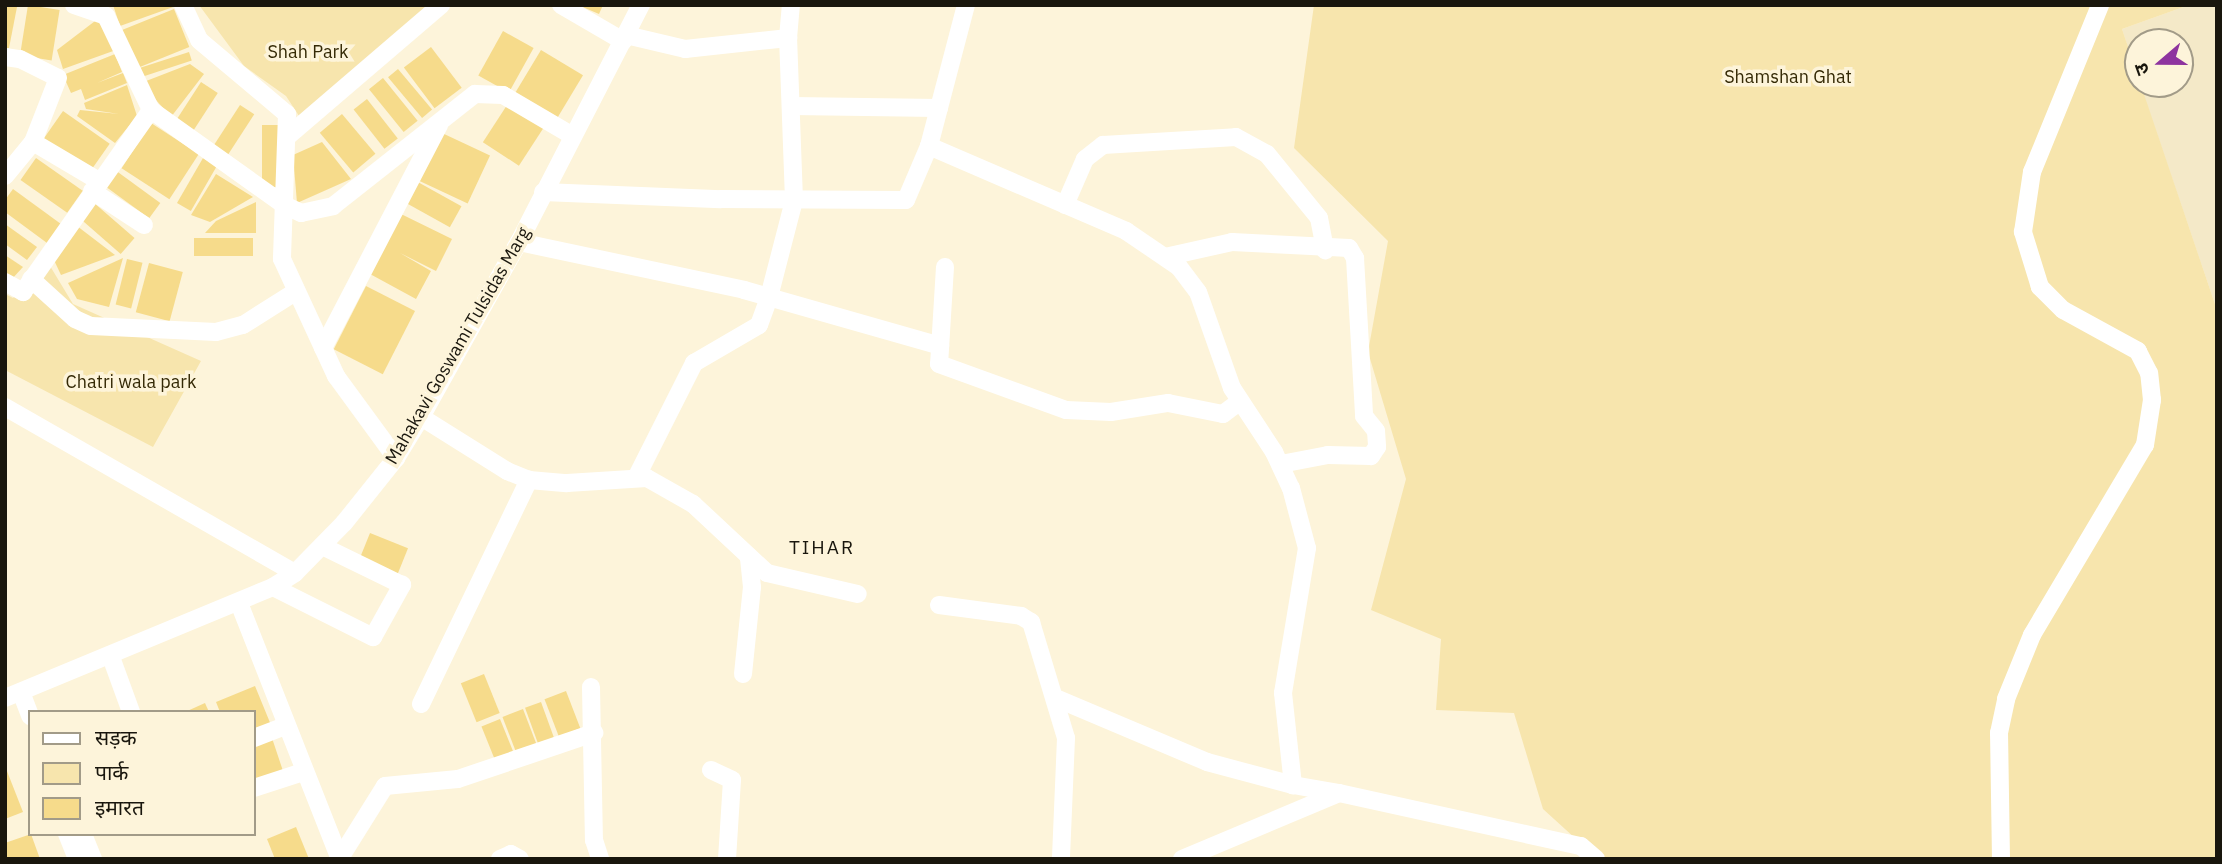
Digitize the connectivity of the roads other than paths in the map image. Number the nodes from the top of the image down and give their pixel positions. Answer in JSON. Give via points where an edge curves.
{"nodes":[{"id":1,"x":74,"y":5,"type":"edge"},
{"id":2,"x":183,"y":5,"type":"edge"},
{"id":3,"x":441,"y":5,"type":"edge"},
{"id":4,"x":561,"y":5,"type":"edge"},
{"id":5,"x":642,"y":5,"type":"edge"},
{"id":6,"x":791,"y":5,"type":"edge"},
{"id":7,"x":966,"y":5,"type":"edge"},
{"id":8,"x":2100,"y":5,"type":"edge"},
{"id":9,"x":625,"y":38,"type":"junction"},
{"id":10,"x":788,"y":38,"type":"junction"},
{"id":11,"x":5,"y":57,"type":"edge"},
{"id":12,"x":791,"y":106,"type":"junction"},
{"id":13,"x":939,"y":108,"type":"junction"},
{"id":14,"x":151,"y":110,"type":"junction"},
{"id":15,"x":443,"y":117,"type":"junction"},
{"id":16,"x":573,"y":136,"type":"junction"},
{"id":17,"x":287,"y":137,"type":"junction"},
{"id":18,"x":33,"y":142,"type":"junction"},
{"id":19,"x":929,"y":146,"type":"junction"},
{"id":20,"x":5,"y":176,"type":"edge"},
{"id":21,"x":96,"y":186,"type":"junction"},
{"id":22,"x":543,"y":191,"type":"junction"},
{"id":23,"x":794,"y":200,"type":"junction"},
{"id":24,"x":284,"y":205,"type":"junction"},
{"id":25,"x":1065,"y":205,"type":"junction"},
{"id":26,"x":144,"y":225,"type":"dead end"},
{"id":27,"x":519,"y":242,"type":"junction"},
{"id":28,"x":1325,"y":250,"type":"junction"},
{"id":29,"x":1165,"y":257,"type":"junction"},
{"id":30,"x":945,"y":267,"type":"dead end"},
{"id":31,"x":31,"y":279,"type":"junction"},
{"id":32,"x":5,"y":282,"type":"edge"},
{"id":33,"x":295,"y":292,"type":"junction"},
{"id":34,"x":769,"y":297,"type":"junction"},
{"id":35,"x":940,"y":346,"type":"junction"},
{"id":36,"x":323,"y":348,"type":"junction"},
{"id":37,"x":1239,"y":402,"type":"junction"},
{"id":38,"x":5,"y":407,"type":"edge"},
{"id":39,"x":421,"y":417,"type":"junction"},
{"id":40,"x":396,"y":458,"type":"junction"},
{"id":41,"x":1281,"y":464,"type":"junction"},
{"id":42,"x":637,"y":477,"type":"junction"},
{"id":43,"x":529,"y":480,"type":"junction"},
{"id":44,"x":322,"y":546,"type":"junction"},
{"id":45,"x":749,"y":556,"type":"junction"},
{"id":46,"x":295,"y":573,"type":"junction"},
{"id":47,"x":273,"y":587,"type":"junction"},
{"id":48,"x":858,"y":594,"type":"dead end"},
{"id":49,"x":239,"y":603,"type":"junction"},
{"id":50,"x":939,"y":605,"type":"dead end"},
{"id":51,"x":111,"y":657,"type":"junction"},
{"id":52,"x":743,"y":674,"type":"dead end"},
{"id":53,"x":591,"y":687,"type":"dead end"},
{"id":54,"x":13,"y":695,"type":"edge"},
{"id":55,"x":1058,"y":699,"type":"junction"},
{"id":56,"x":421,"y":704,"type":"dead end"},
{"id":57,"x":130,"y":710,"type":"edge"},
{"id":58,"x":28,"y":714,"type":"edge"},
{"id":59,"x":285,"y":726,"type":"junction"},
{"id":60,"x":594,"y":733,"type":"junction"},
{"id":61,"x":256,"y":736,"type":"edge"},
{"id":62,"x":711,"y":771,"type":"dead end"},
{"id":63,"x":303,"y":772,"type":"junction"},
{"id":64,"x":1293,"y":785,"type":"junction"},
{"id":65,"x":256,"y":787,"type":"edge"},
{"id":66,"x":1339,"y":793,"type":"junction"},
{"id":67,"x":68,"y":836,"type":"edge"},
{"id":68,"x":84,"y":836,"type":"edge"},
{"id":69,"x":340,"y":858,"type":"edge"},
{"id":70,"x":77,"y":859,"type":"edge"},
{"id":71,"x":93,"y":859,"type":"edge"},
{"id":72,"x":500,"y":859,"type":"edge"},
{"id":73,"x":520,"y":859,"type":"edge"},
{"id":74,"x":600,"y":859,"type":"edge"},
{"id":75,"x":727,"y":859,"type":"edge"},
{"id":76,"x":1061,"y":859,"type":"edge"},
{"id":77,"x":1182,"y":859,"type":"edge"},
{"id":78,"x":1596,"y":859,"type":"edge"},
{"id":79,"x":2001,"y":859,"type":"edge"}],
"edges":[{"from":1,"to":14,"type":"street","via":[[106,16]]},
{"from":2,"to":17,"type":"street","via":[[199,40],[285,112]]},
{"from":3,"to":17,"type":"street"},
{"from":4,"to":9,"type":"street"},
{"from":5,"to":9,"type":"street","name":"Mahakavi Goswami Tulsidas Marg"},
{"from":6,"to":10,"type":"street"},
{"from":7,"to":13,"type":"street"},
{"from":8,"to":79,"type":"street","via":[[2032,172],[2023,232],[2029,264],[2045,294],[2063,310],[2138,351],[2149,373],[2152,400],[2145,445],[2032,635],[2006,699],[1999,733]]},
{"from":9,"to":10,"type":"street","via":[[685,50]]},
{"from":9,"to":16,"type":"street","name":"Mahakavi Goswami Tulsidas Marg"},
{"from":10,"to":12,"type":"street"},
{"from":11,"to":18,"type":"street","via":[[20,59],[58,78]]},
{"from":12,"to":13,"type":"street"},
{"from":12,"to":23,"type":"street"},
{"from":13,"to":19,"type":"street"},
{"from":14,"to":21,"type":"street"},
{"from":14,"to":24,"type":"street"},
{"from":15,"to":16,"type":"street","via":[[475,94],[488,92],[503,95]]},
{"from":15,"to":24,"type":"street","via":[[333,205],[308,213]]},
{"from":15,"to":36,"type":"street"},
{"from":16,"to":22,"type":"street","name":"Mahakavi Goswami Tulsidas Marg"},
{"from":17,"to":24,"type":"street"},
{"from":18,"to":20,"type":"street"},
{"from":18,"to":21,"type":"street"},
{"from":19,"to":23,"type":"street","via":[[906,200]]},
{"from":19,"to":25,"type":"street"},
{"from":21,"to":26,"type":"street"},
{"from":21,"to":31,"type":"street"},
{"from":22,"to":23,"type":"street"},
{"from":22,"to":27,"type":"street","name":"Mahakavi Goswami Tulsidas Marg"},
{"from":23,"to":34,"type":"street"},
{"from":24,"to":33,"type":"street","via":[[280,247]]},
{"from":25,"to":28,"type":"street","via":[[1085,159],[1103,145],[1236,137],[1267,154],[1319,218]]},
{"from":25,"to":29,"type":"street","via":[[1126,231]]},
{"from":27,"to":34,"type":"street"},
{"from":27,"to":39,"type":"street","name":"Mahakavi Goswami Tulsidas Marg"},
{"from":28,"to":29,"type":"street","via":[[1232,242]]},
{"from":28,"to":41,"type":"street","via":[[1349,248],[1355,258],[1364,416],[1376,431],[1377,447],[1371,456],[1328,455]]},
{"from":29,"to":37,"type":"street","via":[[1198,292]]},
{"from":30,"to":35,"type":"street"},
{"from":31,"to":32,"type":"street","via":[[22,292]]},
{"from":31,"to":33,"type":"street","via":[[84,324],[202,331],[243,325]]},
{"from":33,"to":36,"type":"street"},
{"from":34,"to":35,"type":"street"},
{"from":34,"to":42,"type":"street","via":[[759,325],[694,363]]},
{"from":35,"to":37,"type":"street","via":[[939,364],[1066,410],[1111,412],[1168,403],[1223,414]]},
{"from":36,"to":40,"type":"street","via":[[336,376]]},
{"from":37,"to":41,"type":"street"},
{"from":38,"to":46,"type":"street"},
{"from":39,"to":40,"type":"street","name":"Mahakavi Goswami Tulsidas Marg"},
{"from":39,"to":43,"type":"street"},
{"from":40,"to":44,"type":"street","name":"Mahakavi Goswami Tulsidas Marg"},
{"from":41,"to":64,"type":"street","via":[[1307,548],[1283,693]]},
{"from":42,"to":43,"type":"street","via":[[567,483]]},
{"from":42,"to":45,"type":"street","via":[[657,482],[693,504]]},
{"from":43,"to":56,"type":"street"},
{"from":44,"to":46,"type":"street","name":"Mahakavi Goswami Tulsidas Marg"},
{"from":44,"to":47,"type":"street","via":[[402,585],[373,637]]},
{"from":45,"to":48,"type":"street","via":[[779,578]]},
{"from":45,"to":52,"type":"street","via":[[752,587]]},
{"from":46,"to":47,"type":"street","name":"Mahakavi Goswami Tulsidas Marg"},
{"from":47,"to":49,"type":"street","name":"Mahakavi Goswami Tulsidas Marg"},
{"from":49,"to":51,"type":"street","name":"Mahakavi Goswami Tulsidas Marg"},
{"from":49,"to":59,"type":"street"},
{"from":50,"to":55,"type":"street","via":[[1028,619]]},
{"from":51,"to":54,"type":"street","name":"Mahakavi Goswami Tulsidas Marg"},
{"from":51,"to":57,"type":"street"},
{"from":53,"to":60,"type":"street"},
{"from":54,"to":58,"type":"street"},
{"from":55,"to":64,"type":"street","via":[[1207,762]]},
{"from":55,"to":76,"type":"street","via":[[1066,738]]},
{"from":59,"to":61,"type":"street"},
{"from":59,"to":63,"type":"street"},
{"from":60,"to":69,"type":"street","via":[[458,779],[387,785]]},
{"from":60,"to":74,"type":"street","via":[[594,840]]},
{"from":62,"to":75,"type":"street","via":[[732,780]]},
{"from":63,"to":65,"type":"street"},
{"from":63,"to":69,"type":"street"},
{"from":64,"to":66,"type":"street"},
{"from":66,"to":77,"type":"street"},
{"from":66,"to":78,"type":"street","via":[[1581,846]]},
{"from":67,"to":70,"type":"street"},
{"from":68,"to":71,"type":"street"},
{"from":72,"to":73,"type":"street","via":[[511,854]]}]}
